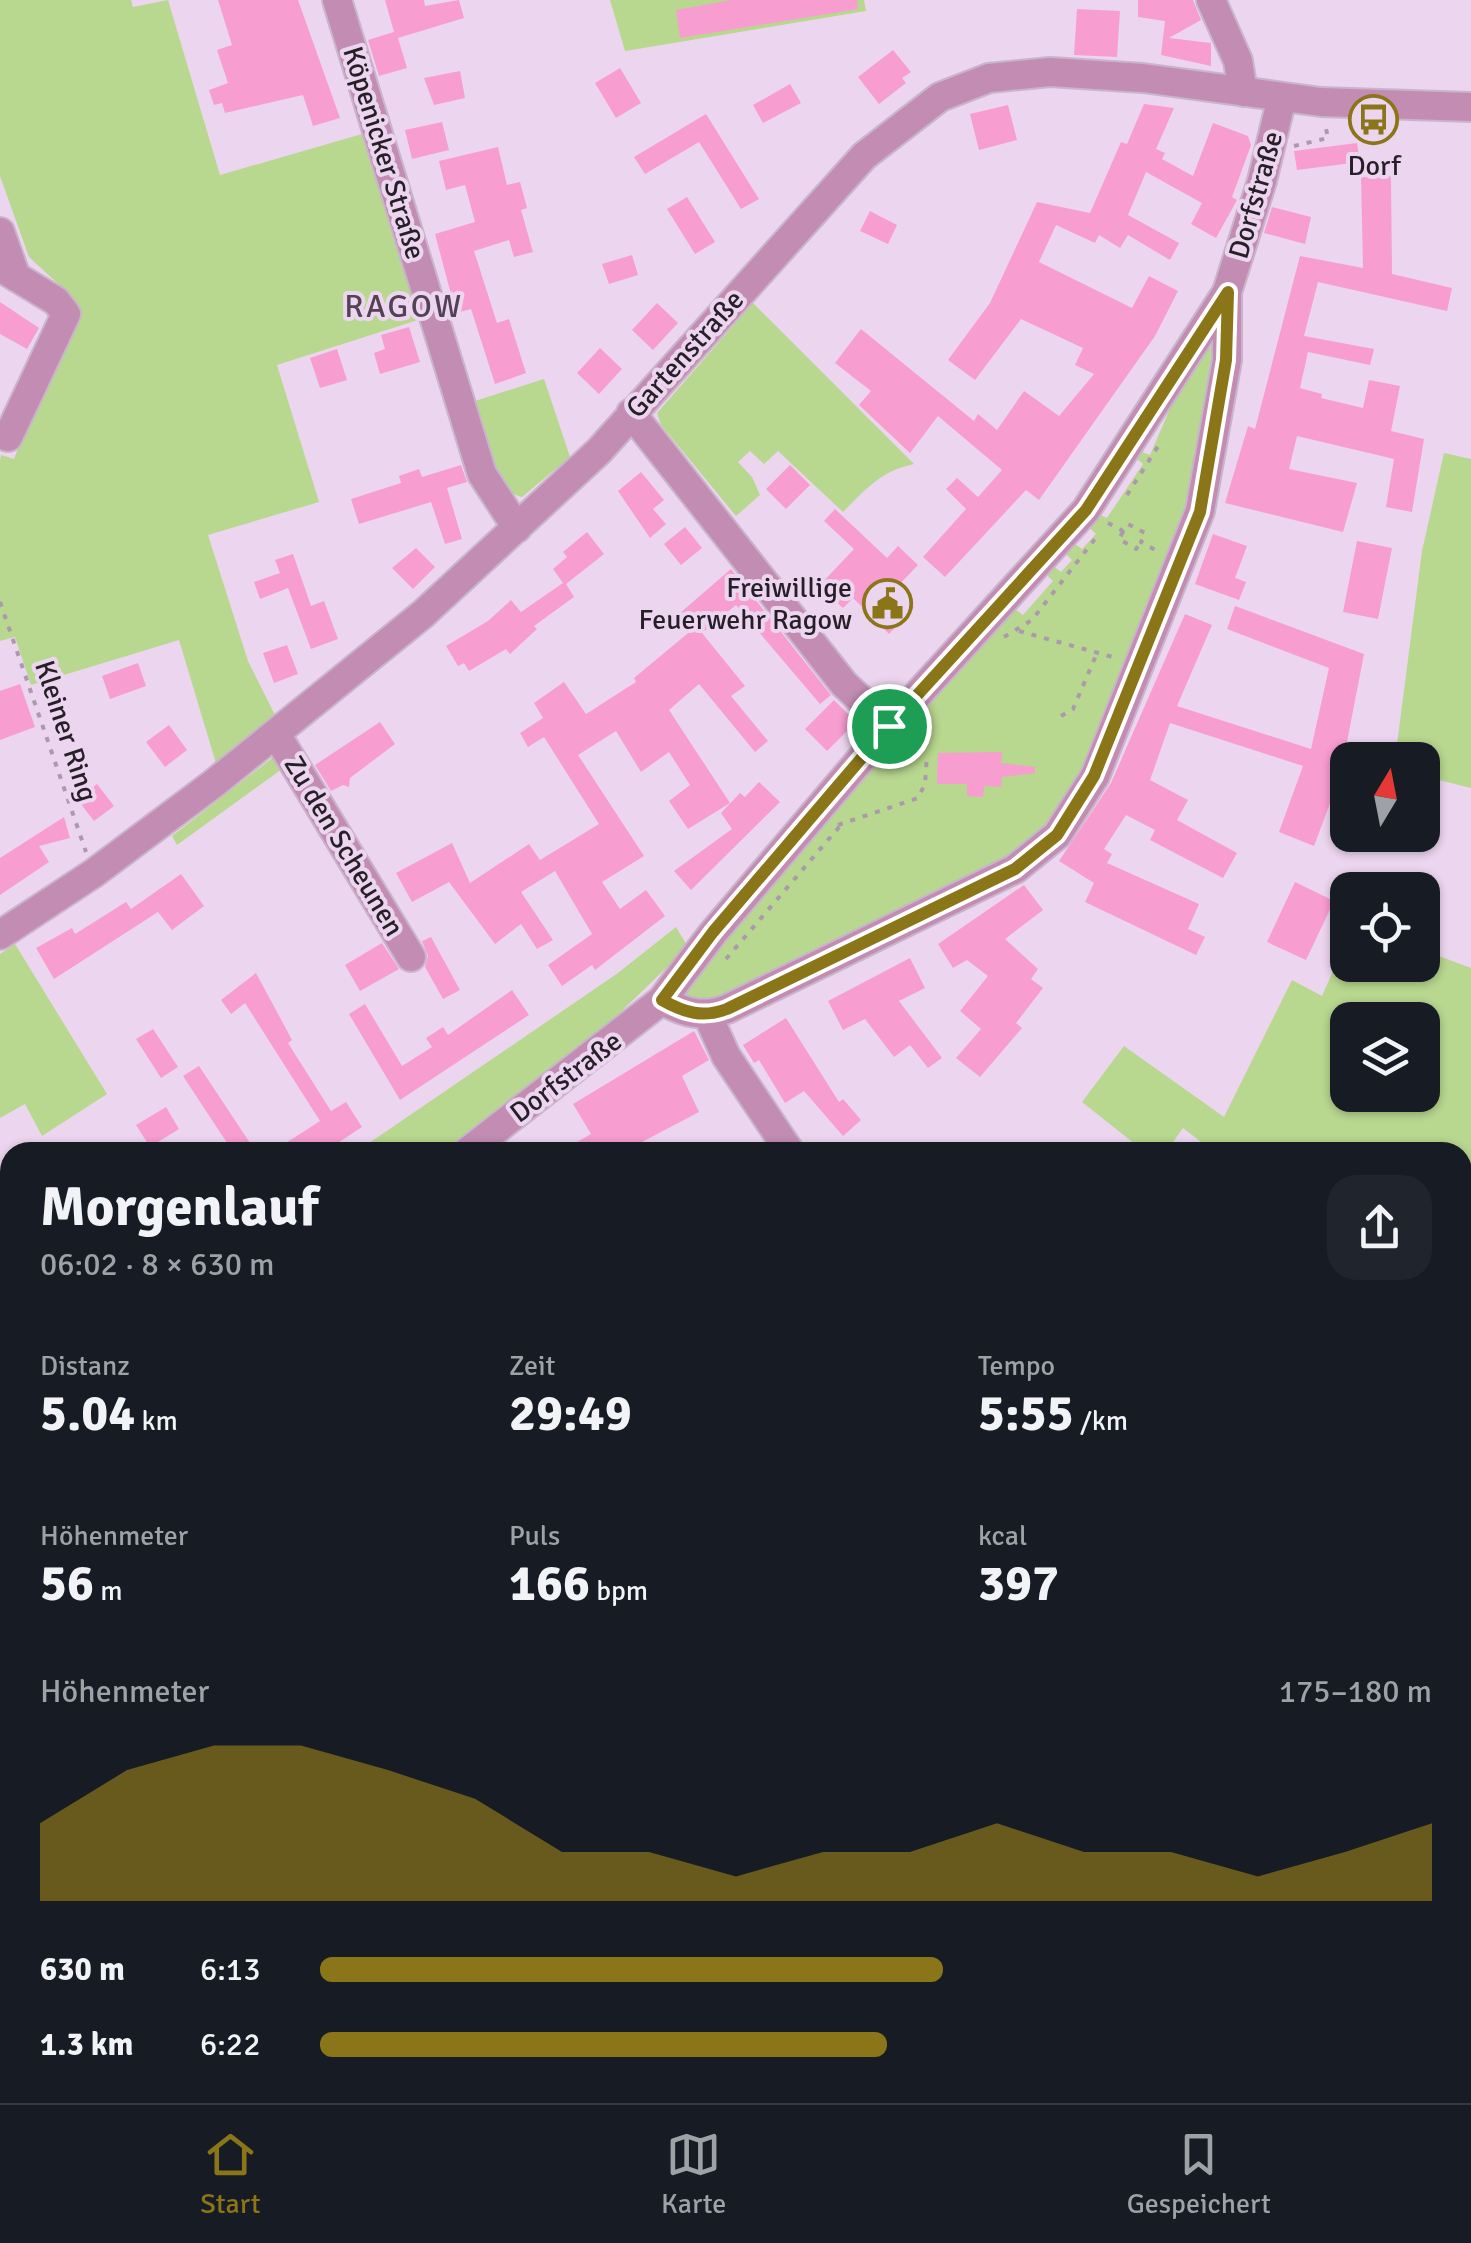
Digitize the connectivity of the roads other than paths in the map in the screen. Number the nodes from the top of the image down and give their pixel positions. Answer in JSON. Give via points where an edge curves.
{"nodes":[{"id":1,"x":336,"y":0,"type":"edge"},
{"id":2,"x":1211,"y":0,"type":"edge"},
{"id":3,"x":1243,"y":92,"type":"junction"},
{"id":4,"x":1282,"y":97,"type":"junction"},
{"id":5,"x":1471,"y":108,"type":"edge"},
{"id":6,"x":0,"y":232,"type":"edge"},
{"id":7,"x":8,"y":272,"type":"edge"},
{"id":8,"x":1228,"y":292,"type":"junction"},
{"id":9,"x":631,"y":413,"type":"junction"},
{"id":10,"x":4,"y":436,"type":"edge"},
{"id":11,"x":517,"y":528,"type":"junction"},
{"id":12,"x":889,"y":726,"type":"junction"},
{"id":13,"x":276,"y":734,"type":"junction"},
{"id":14,"x":0,"y":935,"type":"edge"},
{"id":15,"x":411,"y":957,"type":"dead end"},
{"id":16,"x":662,"y":1000,"type":"junction"},
{"id":17,"x":708,"y":1016,"type":"junction"},
{"id":18,"x":481,"y":1142,"type":"edge"},
{"id":19,"x":783,"y":1142,"type":"edge"}],
"edges":[{"from":1,"to":11,"type":"street","name":"Köpenicker Straße","via":[[482,474]]},
{"from":2,"to":3,"type":"street","via":[[1238,61]]},
{"from":3,"to":4,"type":"street","name":"Gartenstraße"},
{"from":3,"to":9,"type":"street","name":"Gartenstraße","via":[[1050,72],[989,78],[940,97],[864,156]]},
{"from":4,"to":5,"type":"street","name":"Gartenstraße"},
{"from":4,"to":8,"type":"street","name":"Dorfstraße"},
{"from":6,"to":7,"type":"street"},
{"from":7,"to":10,"type":"street","via":[[66,314]]},
{"from":8,"to":12,"type":"street","name":"Dorfstraße","via":[[1086,510]]},
{"from":8,"to":17,"type":"street","name":"Dorfstraße","via":[[1226,360],[1200,512],[1094,776],[1057,835],[1038,854]]},
{"from":9,"to":11,"type":"street","name":"Gartenstraße"},
{"from":9,"to":12,"type":"street","via":[[844,684]]},
{"from":11,"to":13,"type":"street","name":"Gartenstraße"},
{"from":12,"to":16,"type":"street","name":"Dorfstraße","via":[[827,821],[713,932]]},
{"from":13,"to":14,"type":"street","name":"Gartenstraße","via":[[94,873]]},
{"from":13,"to":15,"type":"street","name":"Zu den Scheunen"},
{"from":16,"to":17,"type":"street"},
{"from":16,"to":18,"type":"street","name":"Dorfstraße"},
{"from":17,"to":19,"type":"street","via":[[726,1056]]}]}
